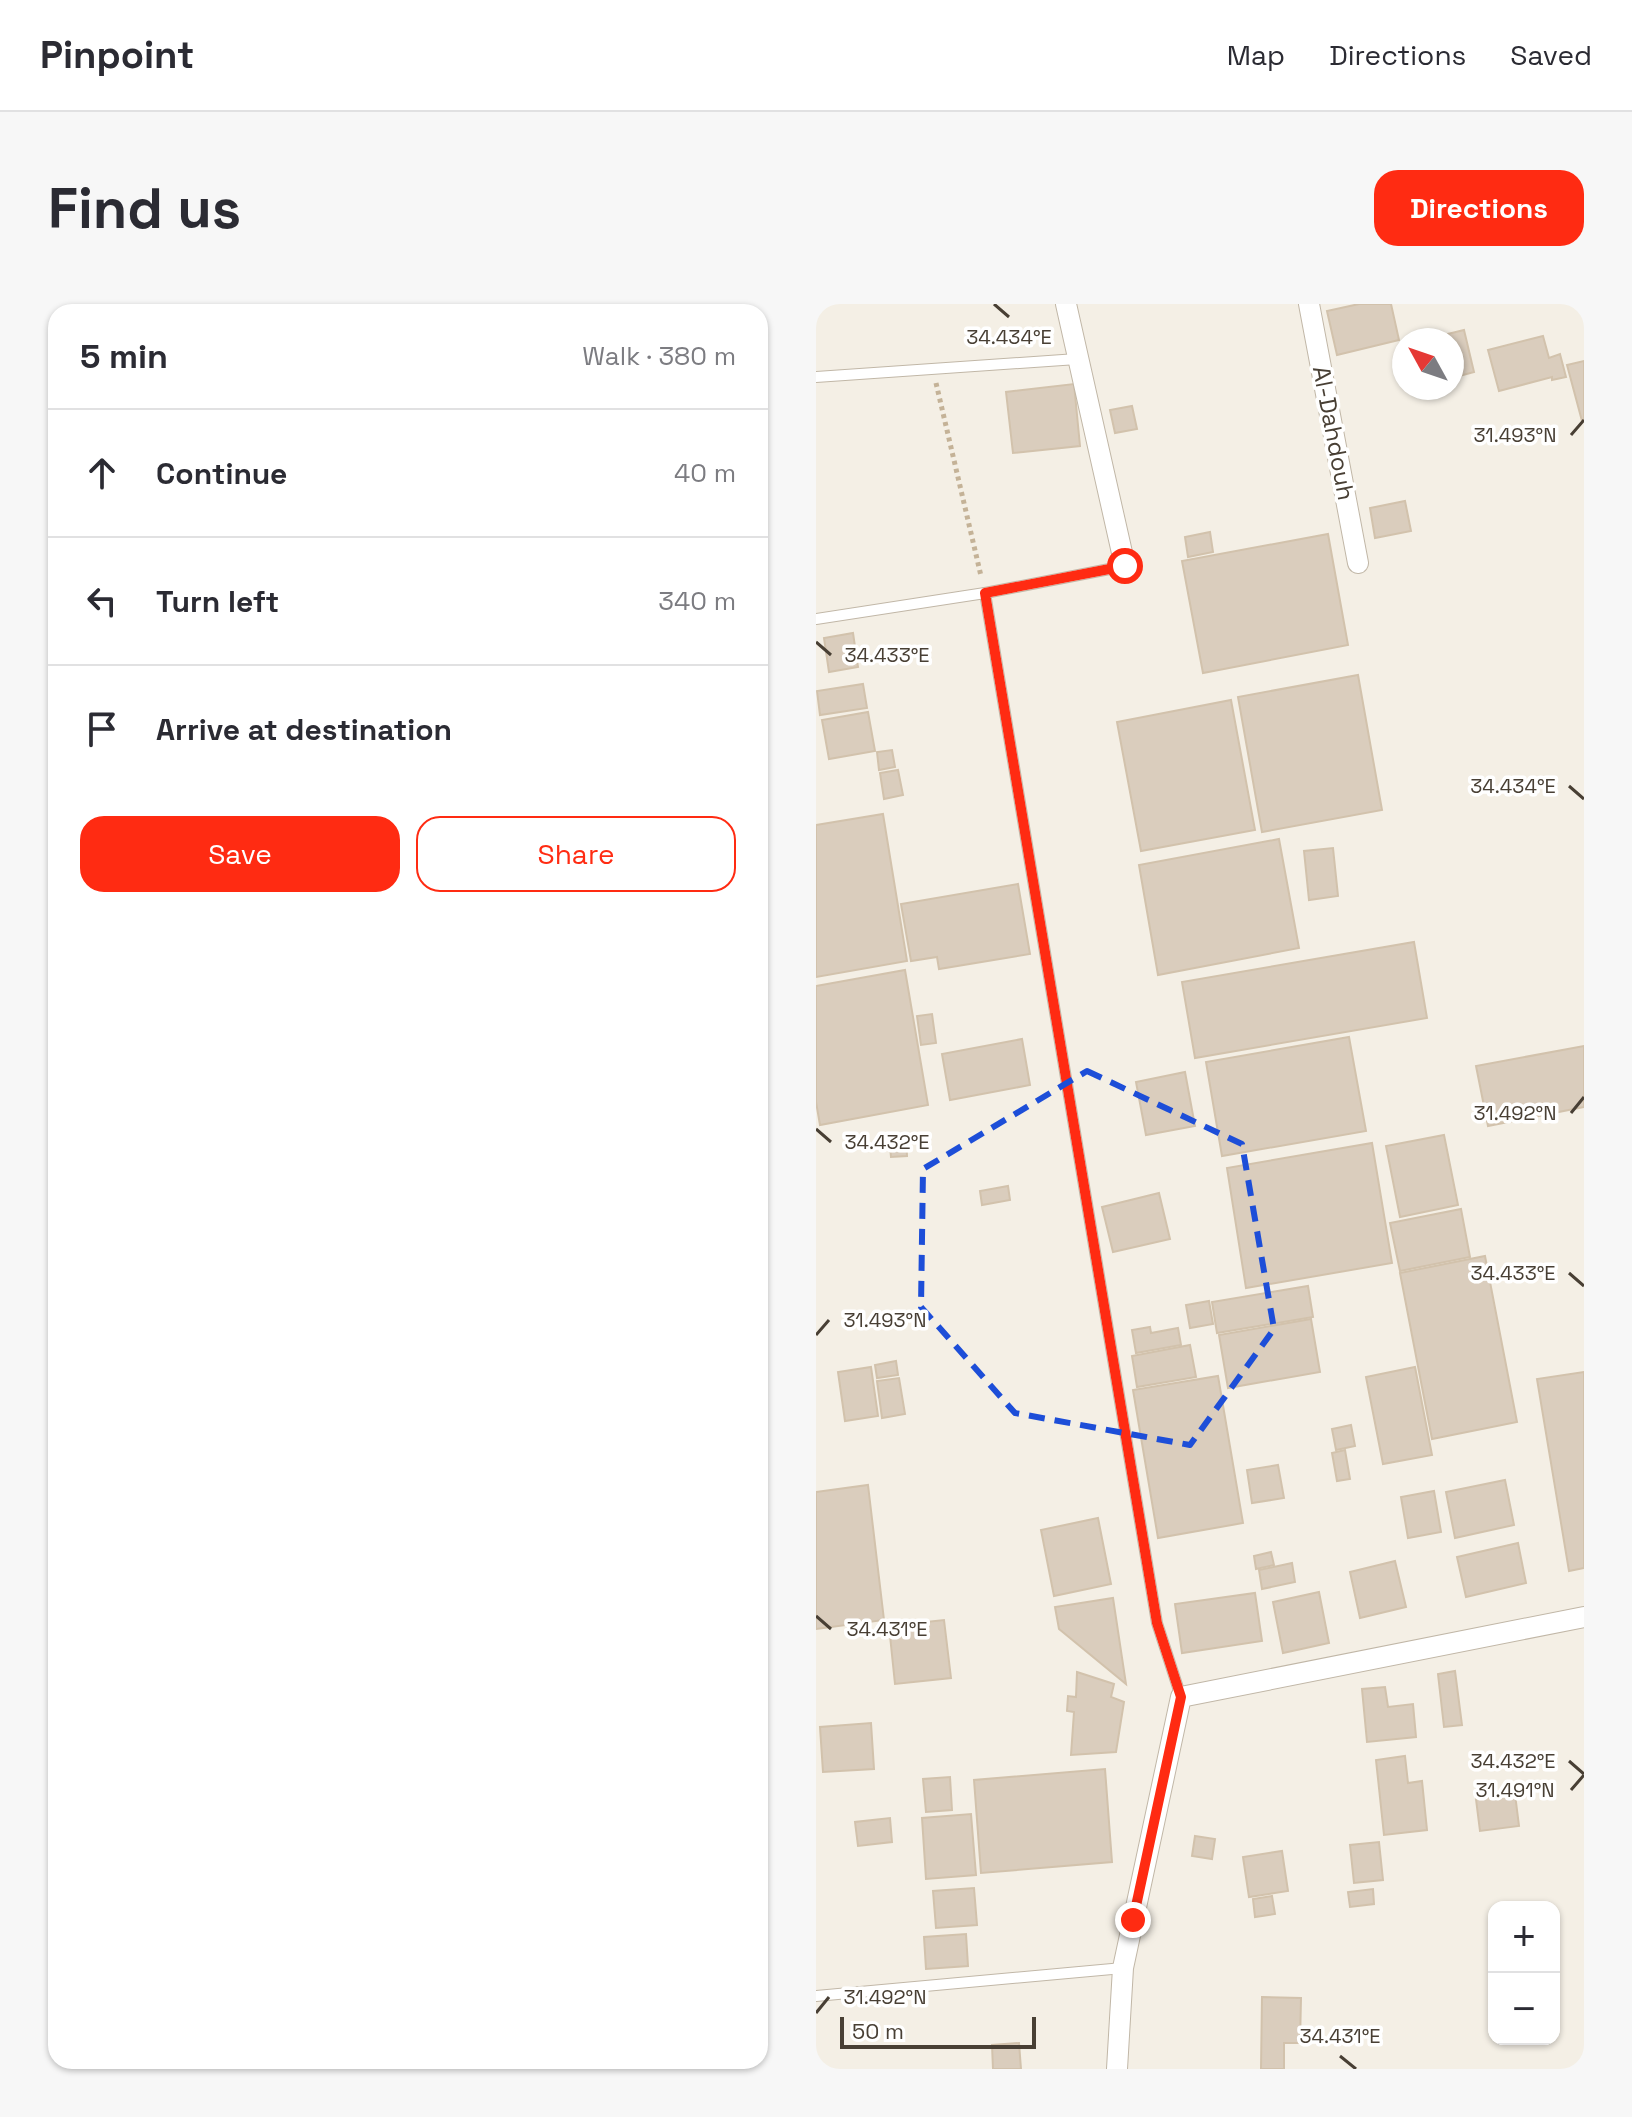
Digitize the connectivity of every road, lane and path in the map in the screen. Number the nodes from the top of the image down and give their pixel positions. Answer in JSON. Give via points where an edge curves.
{"nodes":[{"id":1,"x":1066,"y":304,"type":"edge"},
{"id":2,"x":1309,"y":304,"type":"edge"},
{"id":3,"x":1077,"y":359,"type":"junction"},
{"id":4,"x":932,"y":369,"type":"junction"},
{"id":5,"x":816,"y":377,"type":"edge"},
{"id":6,"x":1358,"y":563,"type":"dead end"},
{"id":7,"x":1125,"y":566,"type":"joint"},
{"id":8,"x":985,"y":593,"type":"junction"},
{"id":9,"x":816,"y":619,"type":"edge"},
{"id":10,"x":1584,"y":1617,"type":"edge"},
{"id":11,"x":1181,"y":1697,"type":"junction"},
{"id":12,"x":1123,"y":1968,"type":"junction"},
{"id":13,"x":816,"y":1996,"type":"edge"},
{"id":14,"x":1117,"y":2069,"type":"edge"}],
"edges":[{"from":1,"to":3,"type":"street"},
{"from":2,"to":6,"type":"street","name":"Al-Dahdouh"},
{"from":3,"to":4,"type":"lane"},
{"from":3,"to":7,"type":"street"},
{"from":4,"to":5,"type":"lane"},
{"from":4,"to":8,"type":"path"},
{"from":7,"to":8,"type":"lane"},
{"from":8,"to":9,"type":"lane"},
{"from":8,"to":11,"type":"lane","via":[[1157,1623]]},
{"from":10,"to":11,"type":"street"},
{"from":11,"to":12,"type":"street"},
{"from":12,"to":13,"type":"lane"},
{"from":12,"to":14,"type":"street"}]}
